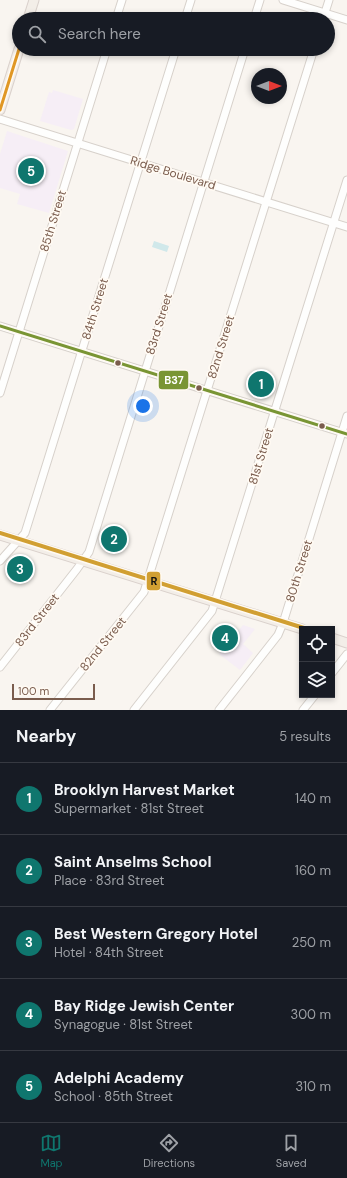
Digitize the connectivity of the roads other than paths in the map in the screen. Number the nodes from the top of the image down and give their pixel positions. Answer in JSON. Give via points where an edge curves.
{"nodes":[{"id":1,"x":34,"y":0,"type":"edge"},
{"id":2,"x":122,"y":0,"type":"edge"},
{"id":3,"x":191,"y":0,"type":"edge"},
{"id":4,"x":260,"y":0,"type":"edge"},
{"id":5,"x":282,"y":0,"type":"edge"},
{"id":6,"x":329,"y":0,"type":"edge"},
{"id":7,"x":30,"y":12,"type":"edge"},
{"id":8,"x":118,"y":12,"type":"edge"},
{"id":9,"x":187,"y":12,"type":"edge"},
{"id":10,"x":256,"y":12,"type":"edge"},
{"id":11,"x":314,"y":12,"type":"edge"},
{"id":12,"x":325,"y":12,"type":"edge"},
{"id":13,"x":335,"y":18,"type":"edge"},
{"id":14,"x":347,"y":20,"type":"edge"},
{"id":15,"x":17,"y":56,"type":"edge"},
{"id":16,"x":105,"y":56,"type":"edge"},
{"id":17,"x":174,"y":56,"type":"edge"},
{"id":18,"x":243,"y":56,"type":"edge"},
{"id":19,"x":312,"y":56,"type":"edge"},
{"id":20,"x":0,"y":110,"type":"edge"},
{"id":21,"x":0,"y":119,"type":"edge"},
{"id":22,"x":78,"y":143,"type":"junction"},
{"id":23,"x":140,"y":163,"type":"junction"},
{"id":24,"x":347,"y":180,"type":"edge"},
{"id":25,"x":203,"y":182,"type":"junction"},
{"id":26,"x":266,"y":202,"type":"junction"},
{"id":27,"x":334,"y":223,"type":"junction"},
{"id":28,"x":347,"y":227,"type":"edge"},
{"id":29,"x":0,"y":326,"type":"edge"},
{"id":30,"x":19,"y":332,"type":"junction"},
{"id":31,"x":82,"y":351,"type":"junction"},
{"id":32,"x":144,"y":371,"type":"junction"},
{"id":33,"x":208,"y":390,"type":"junction"},
{"id":34,"x":0,"y":393,"type":"edge"},
{"id":35,"x":275,"y":411,"type":"junction"},
{"id":36,"x":347,"y":416,"type":"edge"},
{"id":37,"x":344,"y":433,"type":"edge"},
{"id":38,"x":0,"y":535,"type":"edge"},
{"id":39,"x":17,"y":541,"type":"junction"},
{"id":40,"x":0,"y":561,"type":"edge"},
{"id":41,"x":83,"y":561,"type":"junction"},
{"id":42,"x":148,"y":582,"type":"junction"},
{"id":43,"x":215,"y":602,"type":"junction"},
{"id":44,"x":283,"y":623,"type":"junction"},
{"id":45,"x":299,"y":628,"type":"edge"},
{"id":46,"x":335,"y":639,"type":"edge"},
{"id":47,"x":347,"y":643,"type":"edge"},
{"id":48,"x":347,"y":654,"type":"edge"},
{"id":49,"x":0,"y":667,"type":"edge"},
{"id":50,"x":335,"y":669,"type":"edge"},
{"id":51,"x":312,"y":698,"type":"edge"},
{"id":52,"x":50,"y":710,"type":"edge"},
{"id":53,"x":134,"y":710,"type":"edge"},
{"id":54,"x":219,"y":710,"type":"edge"},
{"id":55,"x":303,"y":710,"type":"edge"}],
"edges":[{"from":1,"to":7,"type":"main road"},
{"from":2,"to":8,"type":"street"},
{"from":3,"to":9,"type":"street"},
{"from":4,"to":10,"type":"street"},
{"from":5,"to":11,"type":"street"},
{"from":6,"to":12,"type":"street"},
{"from":13,"to":14,"type":"street"},
{"from":15,"to":20,"type":"main road"},
{"from":16,"to":22,"type":"street","name":"85th Street"},
{"from":17,"to":23,"type":"street","name":"84th Street"},
{"from":18,"to":25,"type":"street","name":"83rd Street"},
{"from":19,"to":26,"type":"street","name":"82nd Street"},
{"from":21,"to":22,"type":"street","name":"Ridge Boulevard"},
{"from":22,"to":23,"type":"street","name":"Ridge Boulevard"},
{"from":22,"to":30,"type":"street","name":"85th Street"},
{"from":23,"to":25,"type":"street","name":"Ridge Boulevard"},
{"from":23,"to":31,"type":"street","name":"84th Street"},
{"from":24,"to":27,"type":"street","name":"81st Street"},
{"from":25,"to":26,"type":"street","name":"Ridge Boulevard"},
{"from":25,"to":32,"type":"street","name":"83rd Street"},
{"from":26,"to":27,"type":"street","name":"Ridge Boulevard"},
{"from":26,"to":33,"type":"street","name":"82nd Street"},
{"from":27,"to":28,"type":"street","name":"Ridge Boulevard"},
{"from":27,"to":35,"type":"street","name":"81st Street"},
{"from":29,"to":30,"type":"street"},
{"from":30,"to":31,"type":"street"},
{"from":30,"to":34,"type":"street","name":"85th Street"},
{"from":31,"to":32,"type":"street"},
{"from":31,"to":39,"type":"street","name":"84th Street","via":[[25,533]]},
{"from":32,"to":33,"type":"street"},
{"from":32,"to":41,"type":"street","name":"83rd Street","via":[[96,532]]},
{"from":33,"to":35,"type":"street"},
{"from":33,"to":42,"type":"street","name":"82nd Street"},
{"from":35,"to":37,"type":"street"},
{"from":35,"to":43,"type":"street","name":"81st Street"},
{"from":36,"to":37,"type":"street","name":"80th Street"},
{"from":37,"to":44,"type":"street","name":"80th Street"},
{"from":38,"to":39,"type":"main road"},
{"from":39,"to":40,"type":"street","name":"84th Street"},
{"from":39,"to":41,"type":"main road"},
{"from":41,"to":42,"type":"main road"},
{"from":41,"to":49,"type":"street","name":"83rd Street"},
{"from":42,"to":43,"type":"main road"},
{"from":42,"to":52,"type":"street","name":"82nd Street","via":[[144,592]]},
{"from":43,"to":44,"type":"main road"},
{"from":43,"to":53,"type":"street","name":"81st Street","via":[[212,611]]},
{"from":44,"to":45,"type":"main road"},
{"from":44,"to":54,"type":"street","name":"80th Street","via":[[278,635]]},
{"from":46,"to":47,"type":"main road"},
{"from":48,"to":50,"type":"street"},
{"from":51,"to":55,"type":"street"}]}
